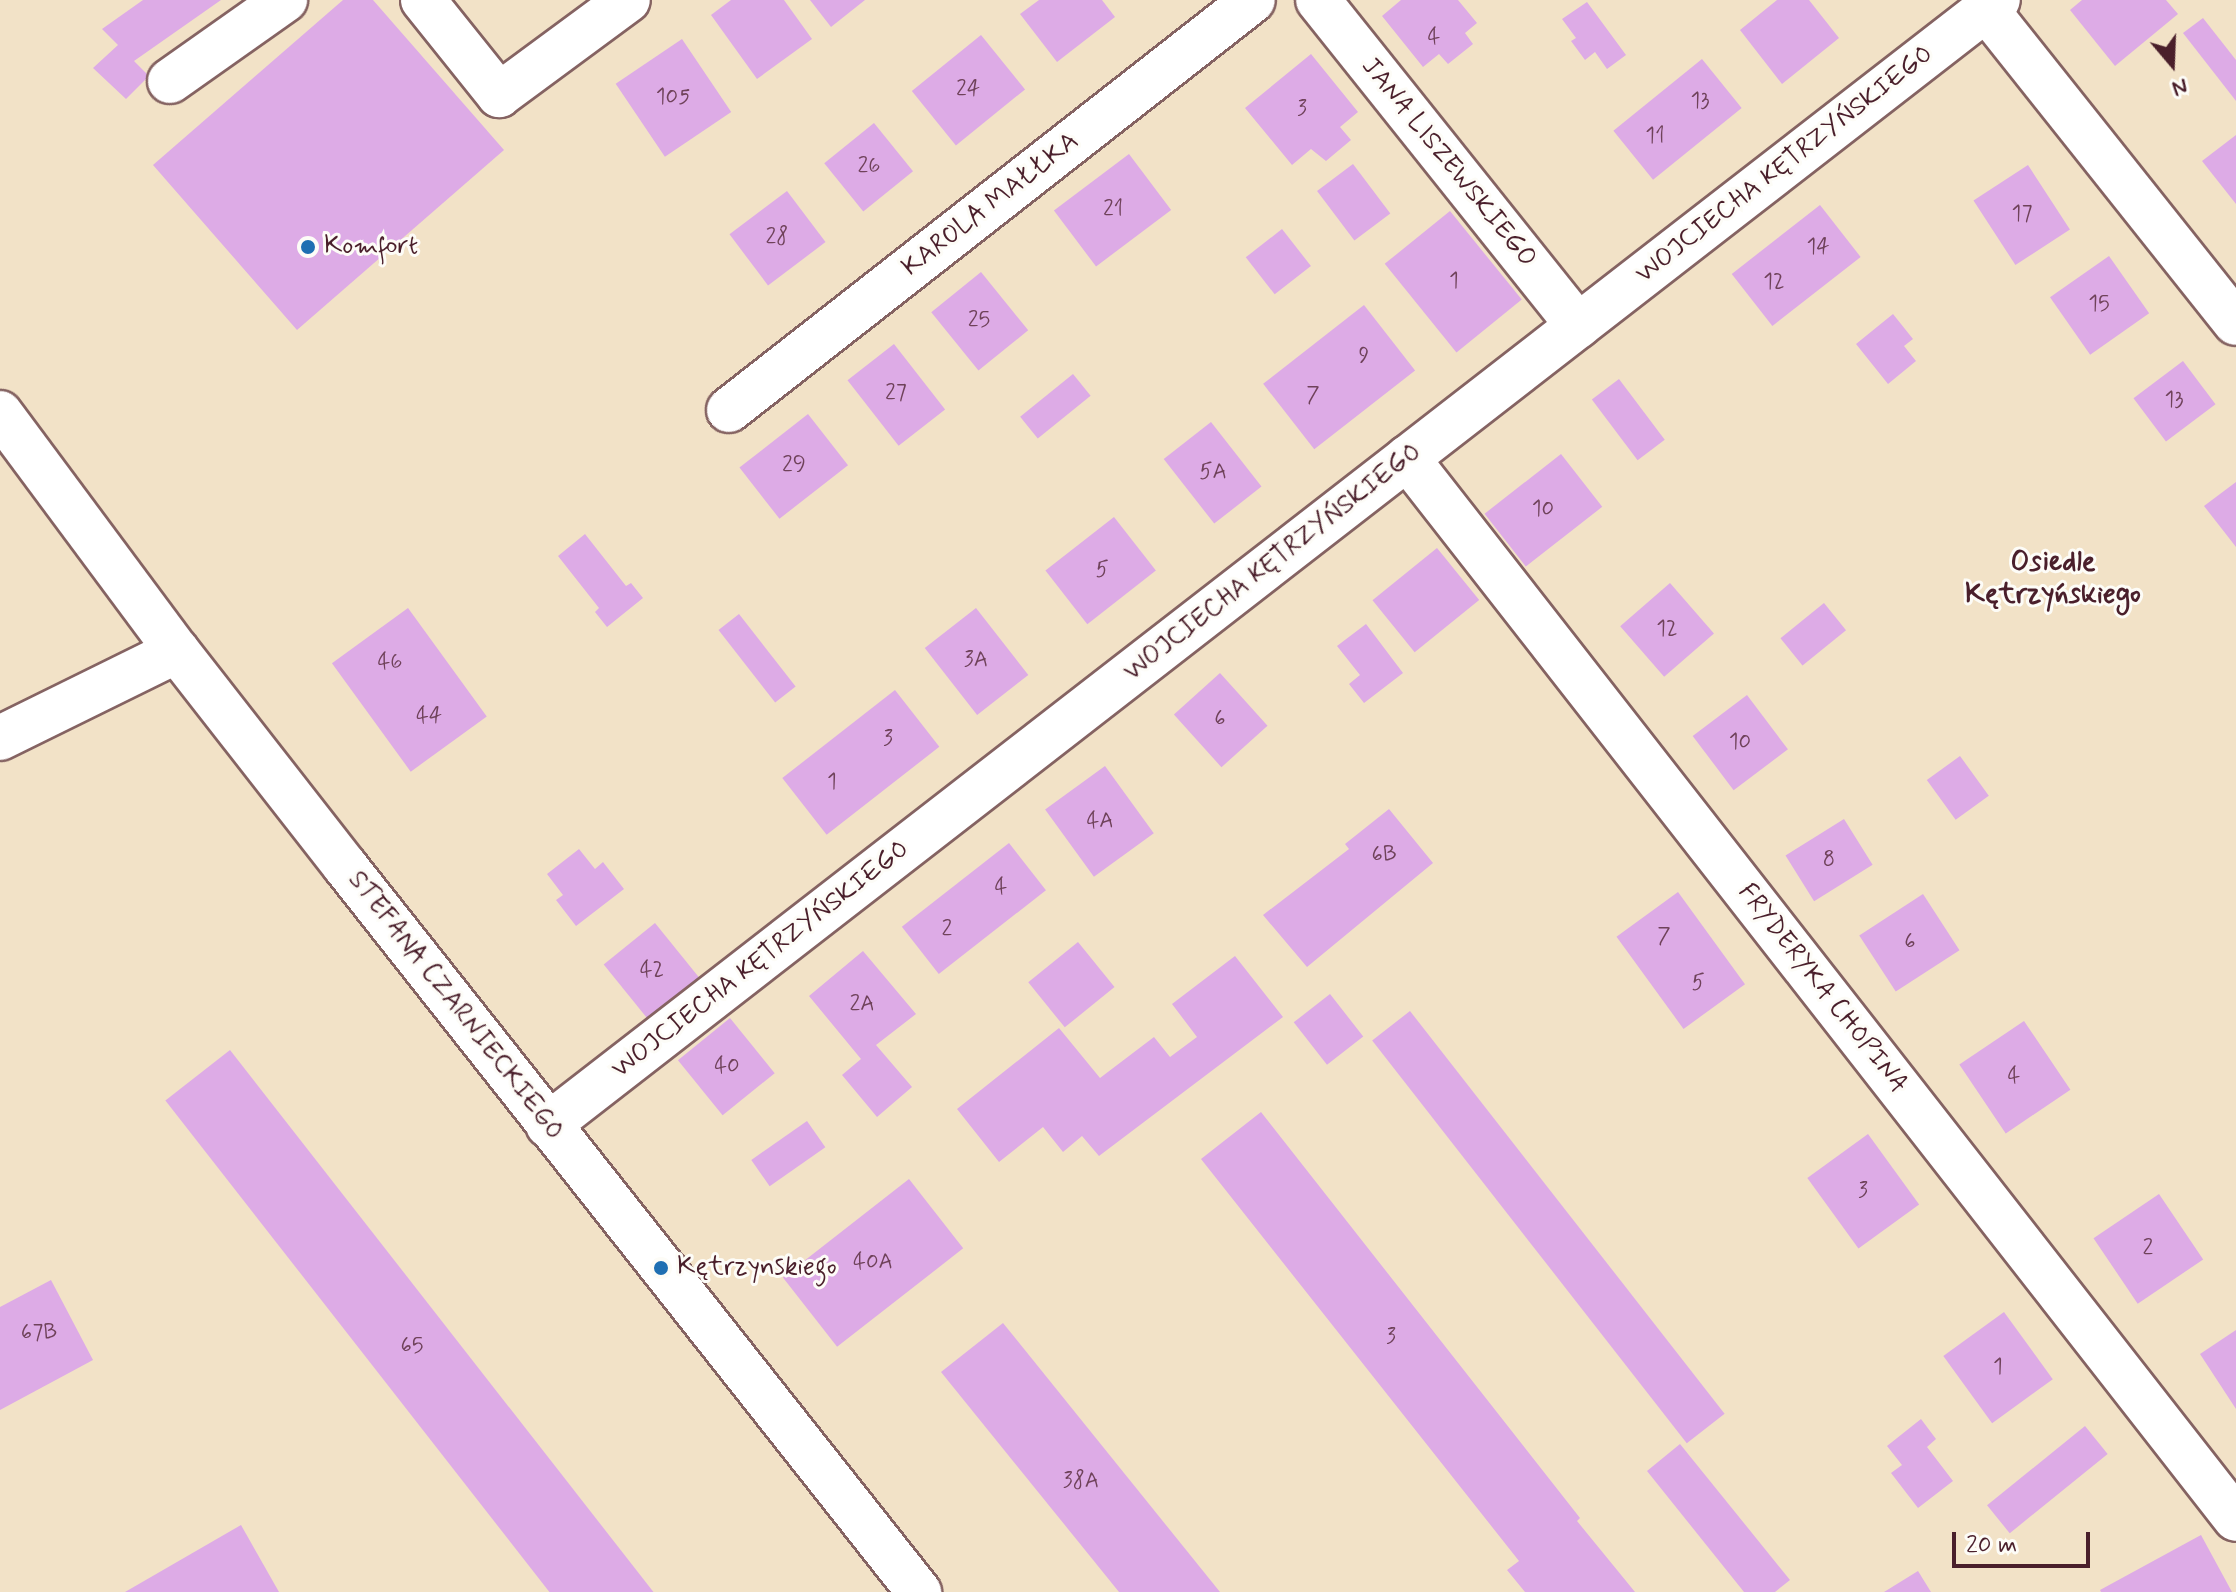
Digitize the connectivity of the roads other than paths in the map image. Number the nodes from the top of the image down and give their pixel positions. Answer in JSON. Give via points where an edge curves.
{"nodes":[{"id":1,"x":285,"y":0,"type":"edge"},
{"id":2,"x":423,"y":0,"type":"edge"},
{"id":3,"x":628,"y":0,"type":"edge"},
{"id":4,"x":1253,"y":0,"type":"edge"},
{"id":5,"x":1318,"y":0,"type":"edge"},
{"id":6,"x":1992,"y":4,"type":"edge"},
{"id":7,"x":170,"y":81,"type":"dead end"},
{"id":8,"x":2236,"y":323,"type":"edge"},
{"id":9,"x":1578,"y":326,"type":"junction"},
{"id":10,"x":729,"y":410,"type":"dead end"},
{"id":11,"x":0,"y":413,"type":"edge"},
{"id":12,"x":1407,"y":458,"type":"junction"},
{"id":13,"x":177,"y":651,"type":"junction"},
{"id":14,"x":0,"y":738,"type":"edge"},
{"id":15,"x":548,"y":1125,"type":"junction"},
{"id":16,"x":2236,"y":1519,"type":"edge"},
{"id":17,"x":919,"y":1592,"type":"edge"}],
"edges":[{"from":1,"to":7,"type":"street"},
{"from":2,"to":3,"type":"street","via":[[499,95]]},
{"from":4,"to":10,"type":"street","name":"KAROLA MAŁŁKA"},
{"from":5,"to":9,"type":"street","name":"JANA LISZEWSKIEGO"},
{"from":6,"to":8,"type":"street"},
{"from":6,"to":9,"type":"street","name":"WOJCIECHA KĘTRZYŃSKIEGO"},
{"from":9,"to":12,"type":"street","name":"WOJCIECHA KĘTRZYŃSKIEGO"},
{"from":11,"to":13,"type":"street","name":"STEFANA CZARNIECKIEGO"},
{"from":12,"to":15,"type":"street","name":"WOJCIECHA KĘTRZYŃSKIEGO"},
{"from":12,"to":16,"type":"street","name":"FRYDERYKA CHOPINA"},
{"from":13,"to":14,"type":"street"},
{"from":13,"to":15,"type":"street","name":"STEFANA CZARNIECKIEGO"},
{"from":15,"to":17,"type":"street","name":"STEFANA CZARNIECKIEGO"}]}
